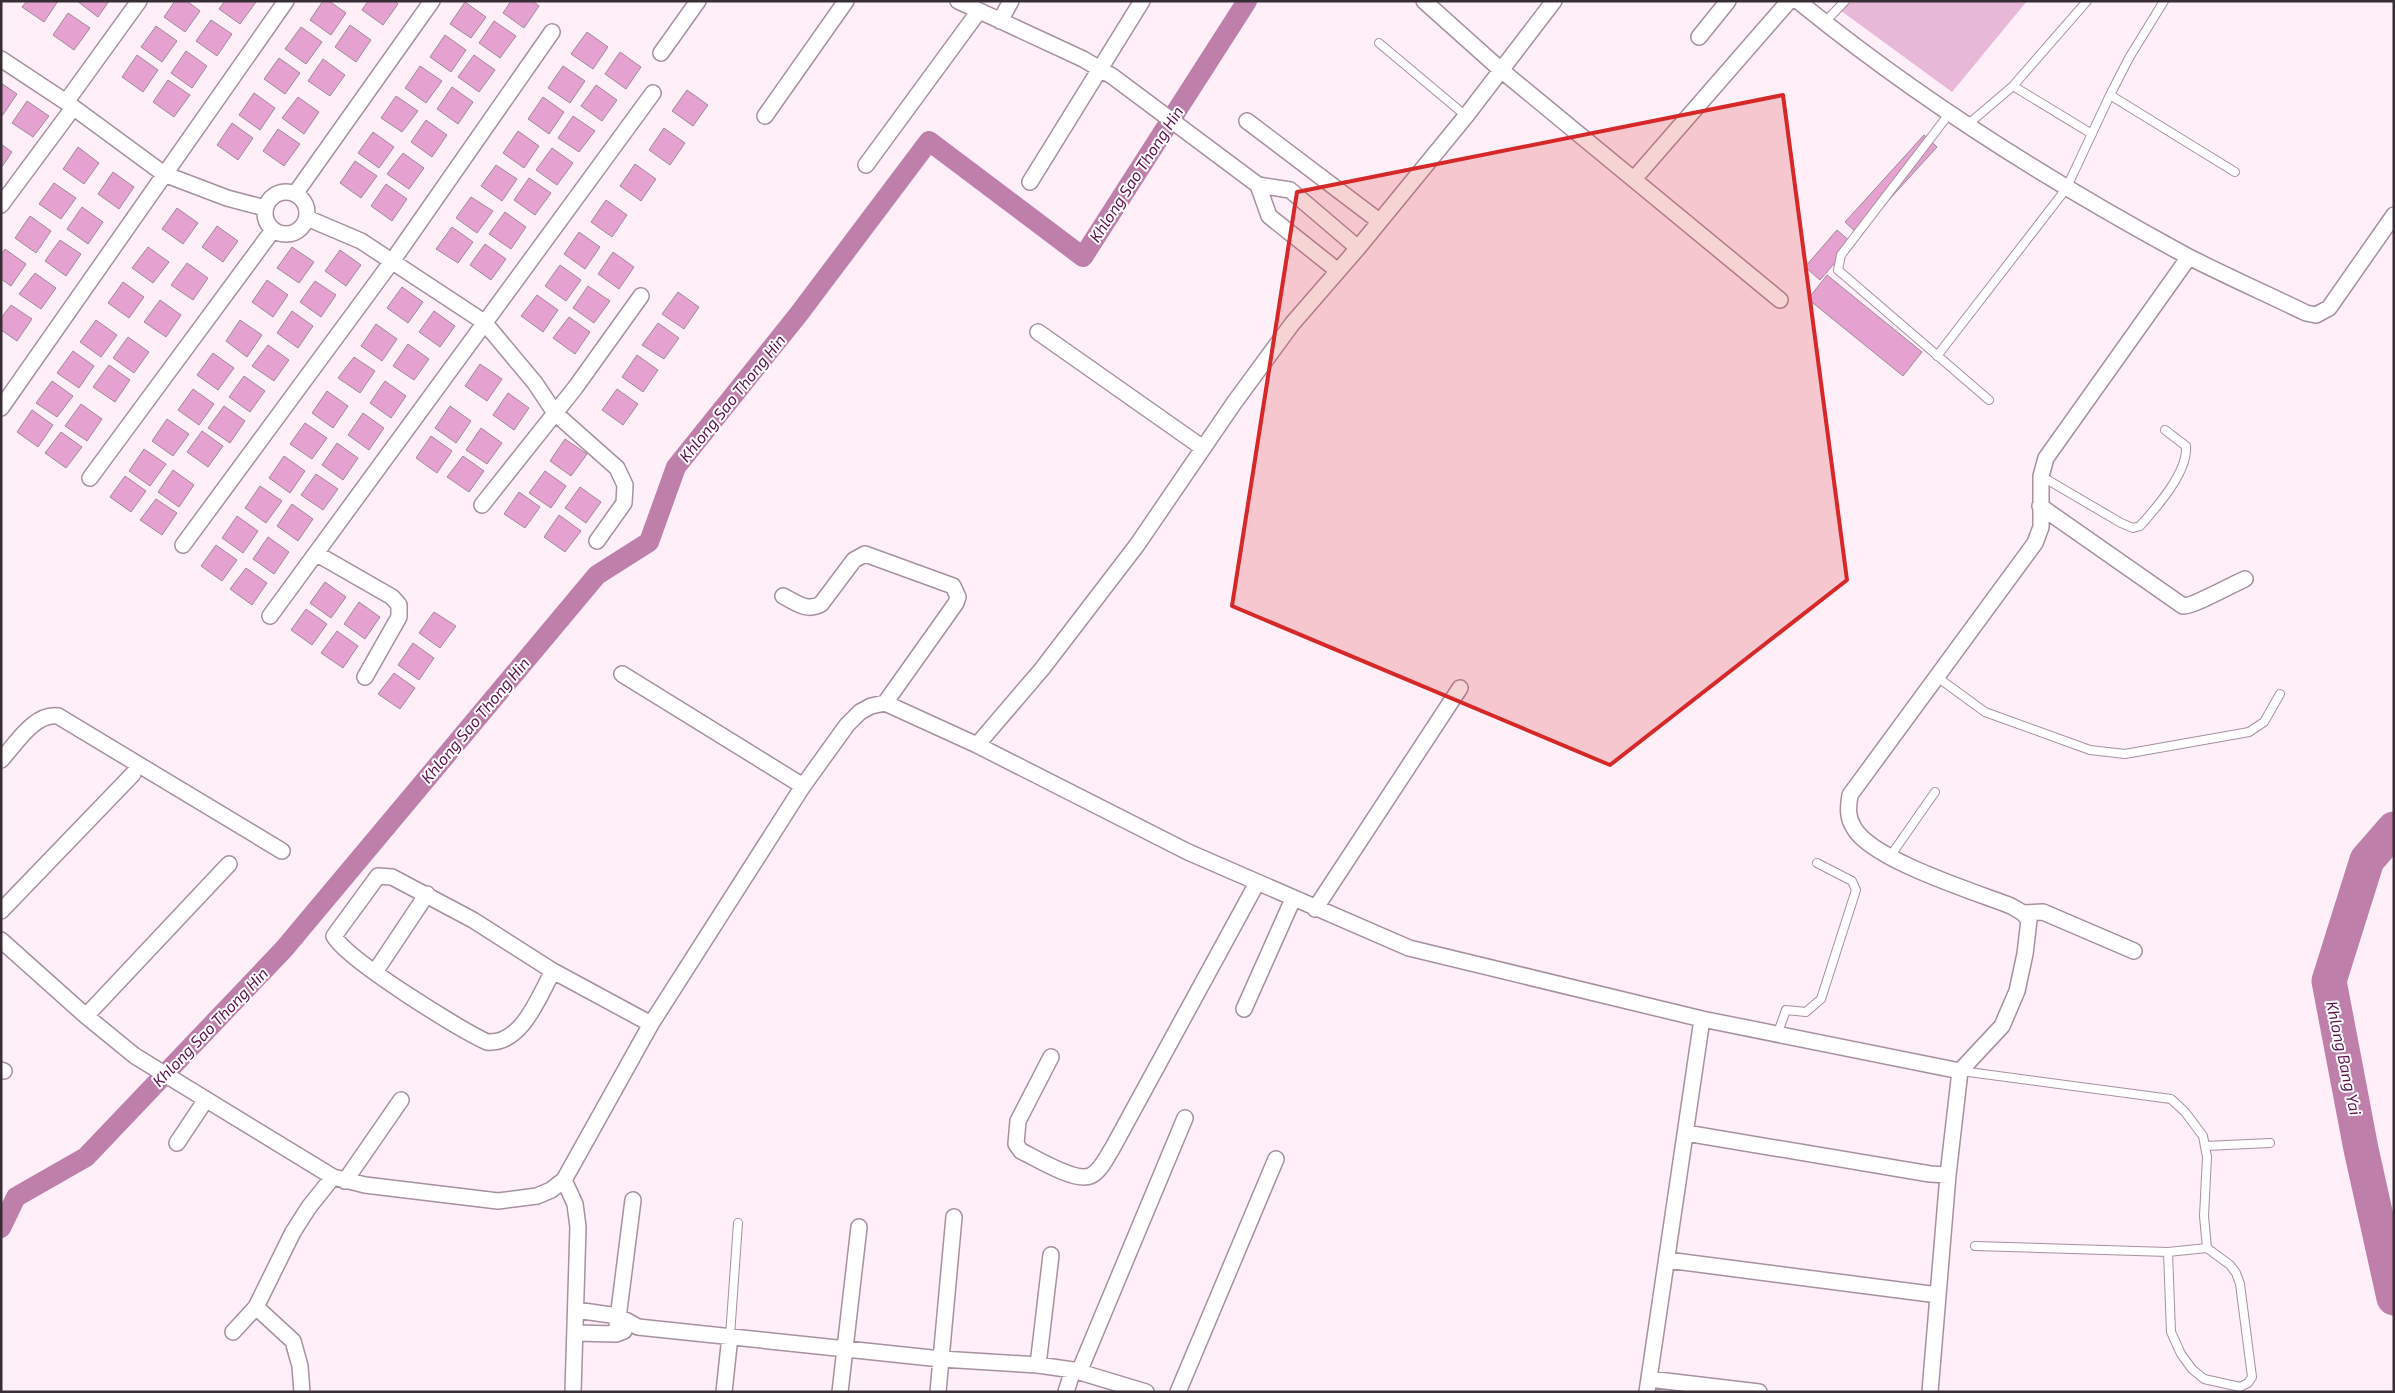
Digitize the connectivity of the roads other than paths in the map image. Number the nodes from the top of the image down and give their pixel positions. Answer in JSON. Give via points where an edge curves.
{"nodes":[{"id":1,"x":139,"y":1,"type":"edge"},
{"id":2,"x":286,"y":1,"type":"edge"},
{"id":3,"x":432,"y":1,"type":"edge"},
{"id":4,"x":698,"y":1,"type":"edge"},
{"id":5,"x":846,"y":1,"type":"edge"},
{"id":6,"x":958,"y":1,"type":"edge"},
{"id":7,"x":1011,"y":1,"type":"edge"},
{"id":8,"x":1142,"y":1,"type":"edge"},
{"id":9,"x":1424,"y":1,"type":"edge"},
{"id":10,"x":1554,"y":1,"type":"edge"},
{"id":11,"x":1728,"y":1,"type":"edge"},
{"id":12,"x":1789,"y":1,"type":"edge"},
{"id":13,"x":1798,"y":1,"type":"edge"},
{"id":14,"x":1845,"y":1,"type":"edge"},
{"id":15,"x":2086,"y":1,"type":"edge"},
{"id":16,"x":2164,"y":1,"type":"edge"},
{"id":17,"x":979,"y":11,"type":"junction"},
{"id":18,"x":1000,"y":21,"type":"junction"},
{"id":19,"x":1824,"y":23,"type":"junction"},
{"id":20,"x":552,"y":32,"type":"dead end"},
{"id":21,"x":1699,"y":37,"type":"dead end"},
{"id":22,"x":1379,"y":43,"type":"dead end"},
{"id":23,"x":662,"y":53,"type":"dead end"},
{"id":24,"x":1,"y":60,"type":"edge"},
{"id":25,"x":1101,"y":70,"type":"junction"},
{"id":26,"x":1501,"y":70,"type":"junction"},
{"id":27,"x":2013,"y":86,"type":"junction"},
{"id":28,"x":653,"y":93,"type":"dead end"},
{"id":29,"x":2110,"y":95,"type":"junction"},
{"id":30,"x":70,"y":105,"type":"junction"},
{"id":31,"x":1949,"y":114,"type":"junction"},
{"id":32,"x":765,"y":116,"type":"dead end"},
{"id":33,"x":1466,"y":116,"type":"junction"},
{"id":34,"x":1247,"y":121,"type":"dead end"},
{"id":35,"x":1966,"y":126,"type":"junction"},
{"id":36,"x":2092,"y":134,"type":"junction"},
{"id":37,"x":866,"y":165,"type":"dead end"},
{"id":38,"x":2236,"y":172,"type":"dead end"},
{"id":39,"x":164,"y":174,"type":"junction"},
{"id":40,"x":1634,"y":179,"type":"junction"},
{"id":41,"x":1030,"y":182,"type":"dead end"},
{"id":42,"x":1258,"y":185,"type":"junction"},
{"id":43,"x":2066,"y":189,"type":"junction"},
{"id":44,"x":295,"y":194,"type":"junction"},
{"id":45,"x":1,"y":206,"type":"edge"},
{"id":46,"x":265,"y":208,"type":"junction"},
{"id":47,"x":2394,"y":215,"type":"edge"},
{"id":48,"x":306,"y":218,"type":"junction"},
{"id":49,"x":1379,"y":221,"type":"junction"},
{"id":50,"x":273,"y":230,"type":"junction"},
{"id":51,"x":1358,"y":248,"type":"junction"},
{"id":52,"x":2189,"y":257,"type":"junction"},
{"id":53,"x":393,"y":260,"type":"junction"},
{"id":54,"x":1338,"y":271,"type":"junction"},
{"id":55,"x":641,"y":296,"type":"dead end"},
{"id":56,"x":1780,"y":300,"type":"dead end"},
{"id":57,"x":484,"y":322,"type":"junction"},
{"id":58,"x":1038,"y":332,"type":"dead end"},
{"id":59,"x":1937,"y":356,"type":"junction"},
{"id":60,"x":1989,"y":400,"type":"dead end"},
{"id":61,"x":1,"y":408,"type":"edge"},
{"id":62,"x":555,"y":413,"type":"junction"},
{"id":63,"x":2165,"y":430,"type":"dead end"},
{"id":64,"x":1203,"y":448,"type":"junction"},
{"id":65,"x":2041,"y":476,"type":"junction"},
{"id":66,"x":90,"y":478,"type":"dead end"},
{"id":67,"x":482,"y":505,"type":"dead end"},
{"id":68,"x":2040,"y":506,"type":"junction"},
{"id":69,"x":597,"y":541,"type":"dead end"},
{"id":70,"x":183,"y":545,"type":"dead end"},
{"id":71,"x":316,"y":554,"type":"junction"},
{"id":72,"x":2244,"y":579,"type":"dead end"},
{"id":73,"x":783,"y":596,"type":"dead end"},
{"id":74,"x":270,"y":616,"type":"dead end"},
{"id":75,"x":622,"y":674,"type":"dead end"},
{"id":76,"x":1937,"y":677,"type":"junction"},
{"id":77,"x":365,"y":678,"type":"dead end"},
{"id":78,"x":1460,"y":688,"type":"dead end"},
{"id":79,"x":2280,"y":694,"type":"dead end"},
{"id":80,"x":886,"y":703,"type":"junction"},
{"id":81,"x":977,"y":745,"type":"junction"},
{"id":82,"x":1,"y":760,"type":"edge"},
{"id":83,"x":133,"y":774,"type":"dead end"},
{"id":84,"x":803,"y":786,"type":"junction"},
{"id":85,"x":1935,"y":792,"type":"dead end"},
{"id":86,"x":282,"y":851,"type":"dead end"},
{"id":87,"x":1890,"y":858,"type":"junction"},
{"id":88,"x":1817,"y":863,"type":"dead end"},
{"id":89,"x":229,"y":864,"type":"dead end"},
{"id":90,"x":1256,"y":882,"type":"junction"},
{"id":91,"x":427,"y":894,"type":"junction"},
{"id":92,"x":1293,"y":899,"type":"junction"},
{"id":93,"x":1315,"y":909,"type":"junction"},
{"id":94,"x":1,"y":911,"type":"edge"},
{"id":95,"x":2023,"y":913,"type":"junction"},
{"id":96,"x":1,"y":940,"type":"edge"},
{"id":97,"x":2134,"y":951,"type":"dead end"},
{"id":98,"x":553,"y":971,"type":"junction"},
{"id":99,"x":375,"y":972,"type":"junction"},
{"id":100,"x":1244,"y":1009,"type":"dead end"},
{"id":101,"x":86,"y":1016,"type":"junction"},
{"id":102,"x":1702,"y":1019,"type":"junction"},
{"id":103,"x":650,"y":1024,"type":"junction"},
{"id":104,"x":1777,"y":1035,"type":"junction"},
{"id":105,"x":1051,"y":1056,"type":"dead end"},
{"id":106,"x":1960,"y":1071,"type":"junction"},
{"id":107,"x":401,"y":1100,"type":"dead end"},
{"id":108,"x":206,"y":1101,"type":"junction"},
{"id":109,"x":1185,"y":1118,"type":"dead end"},
{"id":110,"x":1686,"y":1133,"type":"junction"},
{"id":111,"x":177,"y":1143,"type":"dead end"},
{"id":112,"x":2270,"y":1143,"type":"dead end"},
{"id":113,"x":2204,"y":1146,"type":"junction"},
{"id":114,"x":1276,"y":1159,"type":"dead end"},
{"id":115,"x":1948,"y":1175,"type":"junction"},
{"id":116,"x":339,"y":1179,"type":"junction"},
{"id":117,"x":564,"y":1180,"type":"junction"},
{"id":118,"x":633,"y":1200,"type":"dead end"},
{"id":119,"x":954,"y":1217,"type":"dead end"},
{"id":120,"x":738,"y":1223,"type":"dead end"},
{"id":121,"x":859,"y":1227,"type":"dead end"},
{"id":122,"x":1975,"y":1246,"type":"dead end"},
{"id":123,"x":2206,"y":1248,"type":"junction"},
{"id":124,"x":2168,"y":1252,"type":"junction"},
{"id":125,"x":1051,"y":1255,"type":"dead end"},
{"id":126,"x":1667,"y":1260,"type":"junction"},
{"id":127,"x":1938,"y":1295,"type":"junction"},
{"id":128,"x":256,"y":1307,"type":"junction"},
{"id":129,"x":576,"y":1310,"type":"junction"},
{"id":130,"x":618,"y":1316,"type":"junction"},
{"id":131,"x":638,"y":1327,"type":"junction"},
{"id":132,"x":233,"y":1332,"type":"dead end"},
{"id":133,"x":576,"y":1333,"type":"junction"},
{"id":134,"x":616,"y":1334,"type":"junction"},
{"id":135,"x":730,"y":1336,"type":"junction"},
{"id":136,"x":844,"y":1348,"type":"junction"},
{"id":137,"x":941,"y":1359,"type":"junction"},
{"id":138,"x":1038,"y":1365,"type":"junction"},
{"id":139,"x":1076,"y":1371,"type":"junction"},
{"id":140,"x":1648,"y":1385,"type":"edge"},
{"id":141,"x":302,"y":1392,"type":"edge"},
{"id":142,"x":574,"y":1392,"type":"edge"},
{"id":143,"x":724,"y":1392,"type":"edge"},
{"id":144,"x":840,"y":1392,"type":"edge"},
{"id":145,"x":938,"y":1392,"type":"edge"},
{"id":146,"x":1066,"y":1392,"type":"edge"},
{"id":147,"x":1146,"y":1392,"type":"edge"},
{"id":148,"x":1178,"y":1392,"type":"edge"},
{"id":149,"x":1759,"y":1392,"type":"edge"},
{"id":150,"x":1930,"y":1392,"type":"edge"}],
"edges":[{"from":1,"to":30,"type":"street"},
{"from":2,"to":39,"type":"street"},
{"from":3,"to":44,"type":"street"},
{"from":4,"to":23,"type":"street"},
{"from":5,"to":32,"type":"street"},
{"from":6,"to":17,"type":"street"},
{"from":7,"to":18,"type":"street"},
{"from":8,"to":25,"type":"street"},
{"from":9,"to":26,"type":"street"},
{"from":10,"to":26,"type":"street"},
{"from":11,"to":21,"type":"street"},
{"from":12,"to":40,"type":"street"},
{"from":13,"to":19,"type":"street"},
{"from":14,"to":19,"type":"lane"},
{"from":15,"to":27,"type":"lane"},
{"from":16,"to":29,"type":"lane"},
{"from":17,"to":18,"type":"street"},
{"from":17,"to":37,"type":"street"},
{"from":18,"to":25,"type":"street"},
{"from":19,"to":31,"type":"street"},
{"from":20,"to":53,"type":"street"},
{"from":22,"to":33,"type":"lane"},
{"from":24,"to":30,"type":"street"},
{"from":25,"to":41,"type":"street"},
{"from":25,"to":42,"type":"street"},
{"from":26,"to":33,"type":"street"},
{"from":26,"to":40,"type":"street"},
{"from":27,"to":35,"type":"lane"},
{"from":27,"to":36,"type":"lane"},
{"from":28,"to":57,"type":"street"},
{"from":29,"to":36,"type":"lane"},
{"from":29,"to":38,"type":"lane"},
{"from":30,"to":39,"type":"street"},
{"from":30,"to":45,"type":"street"},
{"from":31,"to":35,"type":"street"},
{"from":31,"to":59,"type":"lane","via":[[1841,255],[1838,270]]},
{"from":33,"to":49,"type":"street"},
{"from":34,"to":49,"type":"street"},
{"from":35,"to":43,"type":"street"},
{"from":36,"to":43,"type":"lane"},
{"from":39,"to":46,"type":"street","via":[[227,198]]},
{"from":39,"to":61,"type":"street"},
{"from":40,"to":56,"type":"street"},
{"from":42,"to":51,"type":"street","via":[[1290,190]]},
{"from":42,"to":54,"type":"street","via":[[1269,216]]},
{"from":43,"to":52,"type":"street"},
{"from":43,"to":59,"type":"lane"},
{"from":44,"to":46,"type":"street","via":[[280,192],[268,201]]},
{"from":44,"to":48,"type":"street","via":[[303,200]]},
{"from":46,"to":50,"type":"street","via":[[265,216]]},
{"from":47,"to":52,"type":"street","via":[[2337,298],[2323,313],[2316,315]]},
{"from":48,"to":50,"type":"street","via":[[297,231],[281,234]]},
{"from":48,"to":53,"type":"street","via":[[362,241]]},
{"from":49,"to":51,"type":"street"},
{"from":50,"to":66,"type":"street"},
{"from":51,"to":54,"type":"street"},
{"from":52,"to":65,"type":"street","via":[[2046,458]]},
{"from":53,"to":57,"type":"street"},
{"from":53,"to":70,"type":"street"},
{"from":54,"to":64,"type":"street","via":[[1292,324]]},
{"from":55,"to":62,"type":"street"},
{"from":57,"to":62,"type":"street","via":[[535,383]]},
{"from":57,"to":71,"type":"street"},
{"from":58,"to":64,"type":"street"},
{"from":59,"to":60,"type":"lane"},
{"from":62,"to":67,"type":"street"},
{"from":62,"to":69,"type":"street","via":[[617,468],[625,485],[624,503]]},
{"from":63,"to":65,"type":"lane","via":[[2186,446],[2186,457],[2166,494],[2140,526],[2133,528],[2121,522]]},
{"from":64,"to":81,"type":"street","via":[[1095,600]]},
{"from":65,"to":68,"type":"street"},
{"from":68,"to":72,"type":"street","via":[[2183,606],[2195,604]]},
{"from":68,"to":76,"type":"street","via":[[2041,527],[2035,543]]},
{"from":71,"to":74,"type":"street"},
{"from":71,"to":77,"type":"street","via":[[392,597],[399,605],[399,617]]},
{"from":73,"to":80,"type":"street","via":[[807,608],[814,608],[821,604],[854,560],[865,554],[953,586],[958,597],[956,603]]},
{"from":75,"to":84,"type":"street"},
{"from":76,"to":79,"type":"lane","via":[[1985,712],[2090,750],[2125,754],[2249,732],[2264,722]]},
{"from":76,"to":87,"type":"street","via":[[1850,795],[1847,812],[1854,829],[1867,843]]},
{"from":78,"to":93,"type":"street"},
{"from":80,"to":81,"type":"street"},
{"from":80,"to":84,"type":"street","via":[[866,709],[847,725]]},
{"from":81,"to":90,"type":"street"},
{"from":82,"to":86,"type":"street","via":[[40,718],[58,716]]},
{"from":83,"to":94,"type":"street"},
{"from":84,"to":103,"type":"street"},
{"from":85,"to":87,"type":"lane"},
{"from":87,"to":95,"type":"street"},
{"from":88,"to":104,"type":"lane","via":[[1852,881],[1856,890],[1821,999],[1806,1012],[1786,1010]]},
{"from":89,"to":101,"type":"street"},
{"from":90,"to":92,"type":"street"},
{"from":90,"to":105,"type":"street","via":[[1112,1149],[1089,1176],[1067,1173],[1021,1150],[1016,1144],[1018,1121]]},
{"from":91,"to":98,"type":"street"},
{"from":91,"to":99,"type":"street"},
{"from":91,"to":99,"type":"street","via":[[392,876],[378,876],[334,936],[347,952]]},
{"from":92,"to":93,"type":"street"},
{"from":92,"to":100,"type":"street"},
{"from":93,"to":102,"type":"street","via":[[1409,948]]},
{"from":95,"to":97,"type":"street","via":[[2043,912]]},
{"from":95,"to":106,"type":"street","via":[[2029,920],[2017,991],[2002,1026]]},
{"from":96,"to":101,"type":"street"},
{"from":98,"to":99,"type":"street","via":[[520,1027],[497,1043],[477,1037]]},
{"from":98,"to":103,"type":"street"},
{"from":101,"to":108,"type":"street","via":[[135,1056]]},
{"from":102,"to":104,"type":"street"},
{"from":102,"to":110,"type":"street"},
{"from":103,"to":117,"type":"street"},
{"from":104,"to":106,"type":"street"},
{"from":106,"to":113,"type":"lane","via":[[2171,1099],[2195,1123],[2203,1136]]},
{"from":106,"to":115,"type":"street"},
{"from":107,"to":116,"type":"street"},
{"from":108,"to":111,"type":"street"},
{"from":108,"to":116,"type":"street"},
{"from":109,"to":139,"type":"street"},
{"from":110,"to":115,"type":"street"},
{"from":110,"to":126,"type":"street"},
{"from":112,"to":113,"type":"lane"},
{"from":113,"to":123,"type":"lane","via":[[2207,1157]]},
{"from":114,"to":148,"type":"street"},
{"from":115,"to":127,"type":"street"},
{"from":116,"to":117,"type":"street","via":[[498,1201],[537,1196]]},
{"from":116,"to":128,"type":"street","via":[[309,1207]]},
{"from":117,"to":129,"type":"street","via":[[576,1204]]},
{"from":118,"to":130,"type":"street"},
{"from":119,"to":137,"type":"street"},
{"from":120,"to":135,"type":"lane"},
{"from":121,"to":136,"type":"street"},
{"from":122,"to":124,"type":"lane"},
{"from":123,"to":124,"type":"lane"},
{"from":123,"to":124,"type":"lane","via":[[2230,1265],[2240,1284],[2252,1377],[2240,1387],[2204,1379],[2181,1354],[2171,1332]]},
{"from":125,"to":138,"type":"street"},
{"from":126,"to":127,"type":"street"},
{"from":126,"to":140,"type":"street"},
{"from":127,"to":150,"type":"street"},
{"from":128,"to":132,"type":"street"},
{"from":128,"to":141,"type":"street","via":[[293,1341],[300,1366]]},
{"from":129,"to":130,"type":"street"},
{"from":129,"to":133,"type":"street"},
{"from":130,"to":131,"type":"street"},
{"from":130,"to":134,"type":"street"},
{"from":131,"to":134,"type":"street"},
{"from":131,"to":135,"type":"street"},
{"from":133,"to":134,"type":"street"},
{"from":133,"to":142,"type":"street"},
{"from":135,"to":136,"type":"street"},
{"from":135,"to":143,"type":"street"},
{"from":136,"to":137,"type":"street"},
{"from":136,"to":144,"type":"street"},
{"from":137,"to":138,"type":"street"},
{"from":137,"to":145,"type":"street"},
{"from":138,"to":139,"type":"street"},
{"from":139,"to":146,"type":"street"},
{"from":139,"to":147,"type":"street"},
{"from":140,"to":149,"type":"street"}]}
